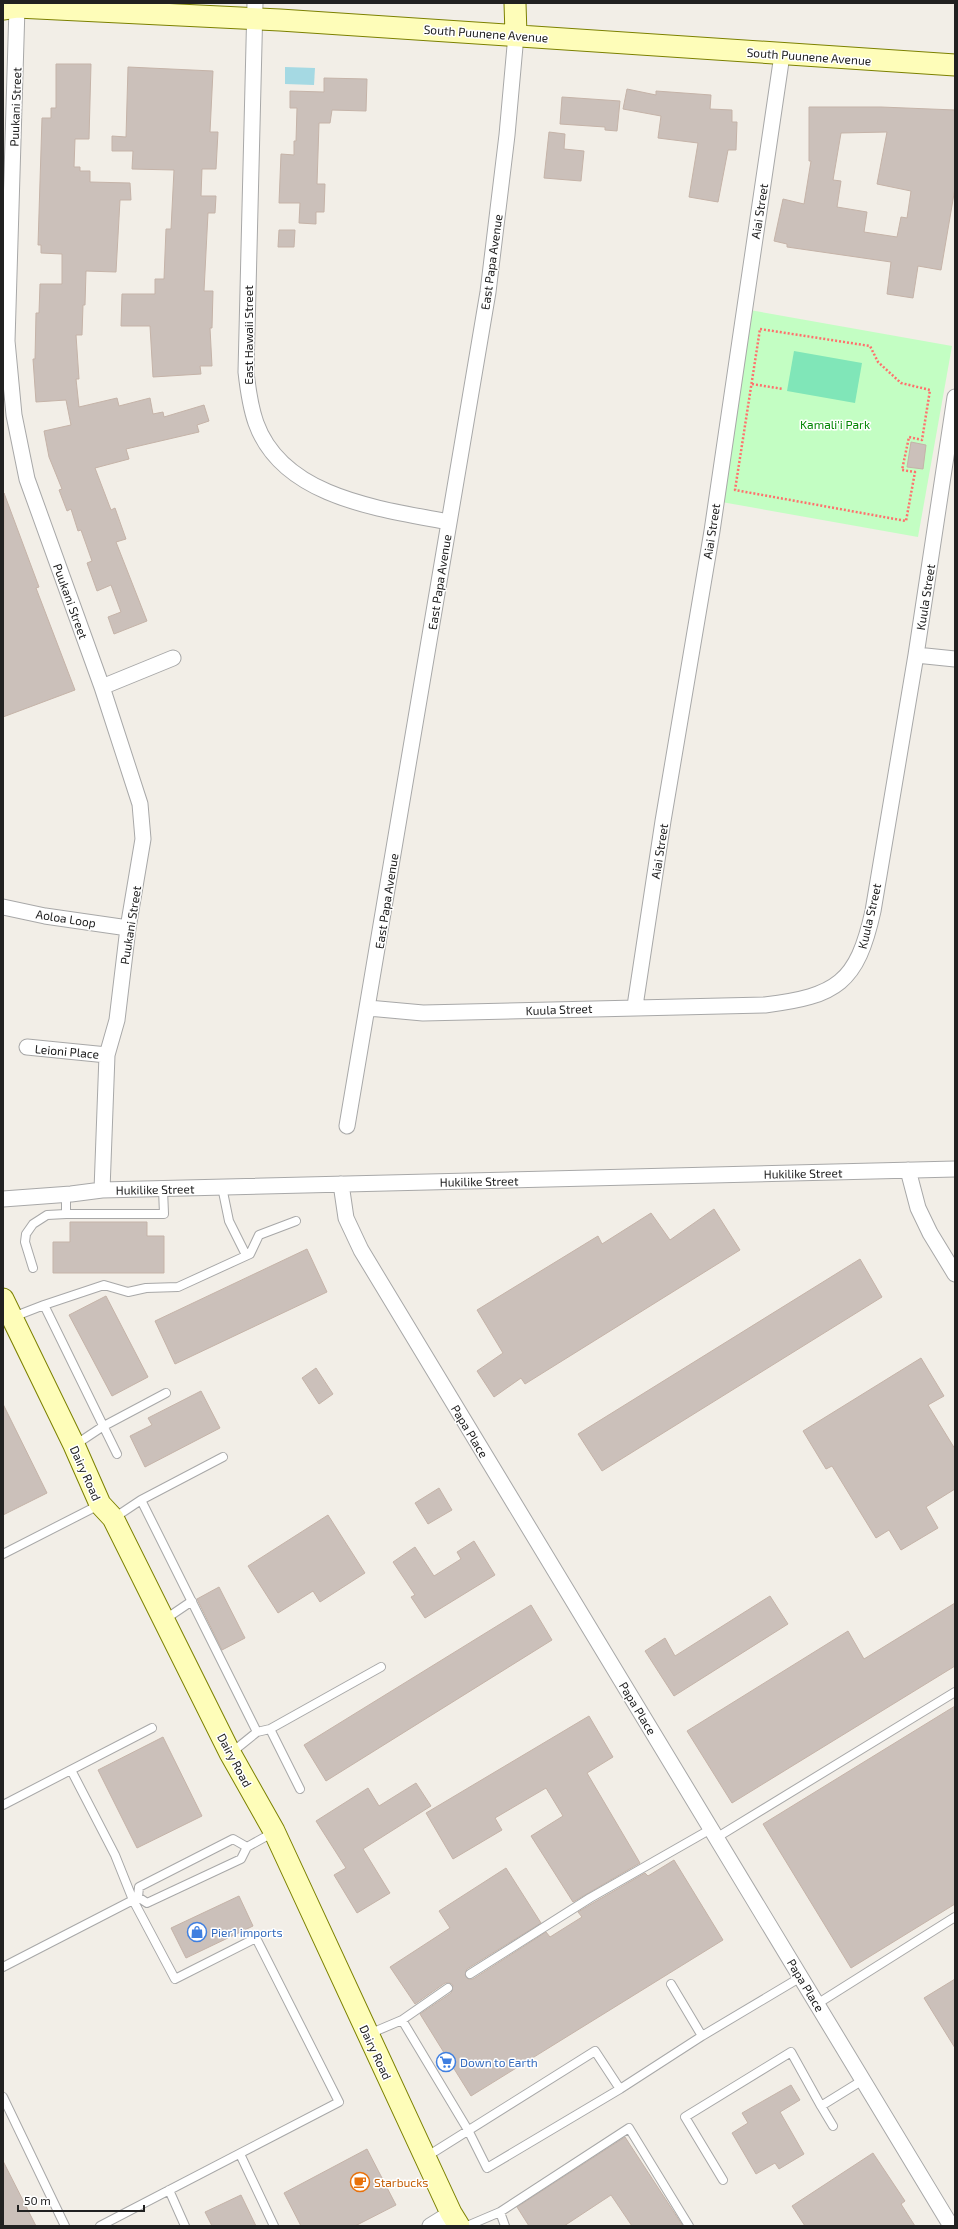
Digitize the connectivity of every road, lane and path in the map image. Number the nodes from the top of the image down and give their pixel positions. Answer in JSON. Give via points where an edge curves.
{"nodes":[{"id":1,"x":515,"y":3,"type":"edge"},
{"id":2,"x":8,"y":6,"type":"edge"},
{"id":3,"x":255,"y":11,"type":"edge"},
{"id":4,"x":516,"y":35,"type":"junction"},
{"id":5,"x":782,"y":55,"type":"junction"},
{"id":6,"x":955,"y":65,"type":"edge"},
{"id":7,"x":5,"y":341,"type":"edge"},
{"id":8,"x":752,"y":384,"type":"junction"},
{"id":9,"x":783,"y":389,"type":"dead end"},
{"id":10,"x":955,"y":397,"type":"edge"},
{"id":11,"x":449,"y":522,"type":"junction"},
{"id":12,"x":916,"y":655,"type":"junction"},
{"id":13,"x":173,"y":658,"type":"dead end"},
{"id":14,"x":955,"y":659,"type":"edge"},
{"id":15,"x":102,"y":686,"type":"junction"},
{"id":16,"x":3,"y":907,"type":"edge"},
{"id":17,"x":128,"y":928,"type":"junction"},
{"id":18,"x":635,"y":1006,"type":"junction"},
{"id":19,"x":368,"y":1008,"type":"junction"},
{"id":20,"x":27,"y":1047,"type":"dead end"},
{"id":21,"x":107,"y":1055,"type":"junction"},
{"id":22,"x":347,"y":1126,"type":"dead end"},
{"id":23,"x":955,"y":1169,"type":"edge"},
{"id":24,"x":908,"y":1170,"type":"junction"},
{"id":25,"x":341,"y":1184,"type":"junction"},
{"id":26,"x":222,"y":1187,"type":"junction"},
{"id":27,"x":163,"y":1189,"type":"junction"},
{"id":28,"x":102,"y":1190,"type":"junction"},
{"id":29,"x":66,"y":1195,"type":"junction"},
{"id":30,"x":3,"y":1199,"type":"edge"},
{"id":31,"x":66,"y":1214,"type":"junction"},
{"id":32,"x":296,"y":1222,"type":"dead end"},
{"id":33,"x":246,"y":1255,"type":"junction"},
{"id":34,"x":33,"y":1268,"type":"dead end"},
{"id":35,"x":955,"y":1274,"type":"edge"},
{"id":36,"x":3,"y":1299,"type":"edge"},
{"id":37,"x":44,"y":1305,"type":"junction"},
{"id":38,"x":12,"y":1317,"type":"junction"},
{"id":39,"x":166,"y":1393,"type":"dead end"},
{"id":40,"x":102,"y":1427,"type":"junction"},
{"id":41,"x":74,"y":1445,"type":"junction"},
{"id":42,"x":117,"y":1454,"type":"dead end"},
{"id":43,"x":223,"y":1457,"type":"dead end"},
{"id":44,"x":141,"y":1500,"type":"junction"},
{"id":45,"x":106,"y":1511,"type":"junction"},
{"id":46,"x":3,"y":1554,"type":"edge"},
{"id":47,"x":192,"y":1601,"type":"junction"},
{"id":48,"x":162,"y":1621,"type":"junction"},
{"id":49,"x":381,"y":1667,"type":"dead end"},
{"id":50,"x":955,"y":1692,"type":"edge"},
{"id":51,"x":152,"y":1728,"type":"dead end"},
{"id":52,"x":270,"y":1729,"type":"junction"},
{"id":53,"x":257,"y":1732,"type":"junction"},
{"id":54,"x":230,"y":1753,"type":"junction"},
{"id":55,"x":71,"y":1770,"type":"junction"},
{"id":56,"x":300,"y":1789,"type":"dead end"},
{"id":57,"x":3,"y":1805,"type":"edge"},
{"id":58,"x":274,"y":1832,"type":"junction"},
{"id":59,"x":714,"y":1834,"type":"junction"},
{"id":60,"x":247,"y":1847,"type":"junction"},
{"id":61,"x":135,"y":1899,"type":"junction"},
{"id":62,"x":955,"y":1917,"type":"edge"},
{"id":63,"x":3,"y":1967,"type":"edge"},
{"id":64,"x":470,"y":1974,"type":"dead end"},
{"id":65,"x":801,"y":1977,"type":"junction"},
{"id":66,"x":671,"y":1984,"type":"dead end"},
{"id":67,"x":448,"y":1988,"type":"dead end"},
{"id":68,"x":817,"y":2004,"type":"junction"},
{"id":69,"x":402,"y":2020,"type":"junction"},
{"id":70,"x":368,"y":2034,"type":"junction"},
{"id":71,"x":702,"y":2036,"type":"junction"},
{"id":72,"x":863,"y":2080,"type":"junction"},
{"id":73,"x":620,"y":2088,"type":"junction"},
{"id":74,"x":3,"y":2097,"type":"edge"},
{"id":75,"x":822,"y":2106,"type":"junction"},
{"id":76,"x":833,"y":2126,"type":"dead end"},
{"id":77,"x":468,"y":2130,"type":"junction"},
{"id":78,"x":240,"y":2154,"type":"junction"},
{"id":79,"x":425,"y":2157,"type":"junction"},
{"id":80,"x":723,"y":2180,"type":"dead end"},
{"id":81,"x":169,"y":2190,"type":"junction"},
{"id":82,"x":500,"y":2212,"type":"junction"},
{"id":83,"x":455,"y":2220,"type":"edge"},
{"id":84,"x":65,"y":2226,"type":"edge"},
{"id":85,"x":100,"y":2226,"type":"edge"},
{"id":86,"x":185,"y":2226,"type":"edge"},
{"id":87,"x":274,"y":2226,"type":"edge"},
{"id":88,"x":430,"y":2226,"type":"edge"},
{"id":89,"x":467,"y":2226,"type":"edge"},
{"id":90,"x":505,"y":2226,"type":"edge"},
{"id":91,"x":689,"y":2226,"type":"edge"},
{"id":92,"x":951,"y":2226,"type":"edge"}],
"edges":[{"from":1,"to":4,"type":"main road"},
{"from":2,"to":3,"type":"main road","name":"South Puunene Avenue"},
{"from":2,"to":7,"type":"street","name":"Puukani Street"},
{"from":3,"to":4,"type":"main road","name":"South Puunene Avenue"},
{"from":3,"to":11,"type":"street","name":"East Hawaii Street","via":[[246,372],[249,401],[256,424],[274,453],[296,475],[339,498],[373,508]]},
{"from":4,"to":5,"type":"main road","name":"South Puunene Avenue"},
{"from":4,"to":11,"type":"street","name":"East Papa Avenue","via":[[488,292]]},
{"from":5,"to":6,"type":"main road","name":"South Puunene Avenue"},
{"from":5,"to":18,"type":"street","name":"Aiai Street","via":[[712,531]]},
{"from":7,"to":15,"type":"street","name":"Puukani Street","via":[[14,414],[27,479]]},
{"from":8,"to":8,"type":"path","via":[[735,490],[906,521],[915,472],[902,470],[909,438],[922,440],[930,390],[901,383],[878,362],[870,346],[760,329]]},
{"from":8,"to":9,"type":"path"},
{"from":10,"to":12,"type":"street","name":"Kuula Street"},
{"from":11,"to":19,"type":"street","name":"East Papa Avenue"},
{"from":12,"to":14,"type":"street"},
{"from":12,"to":18,"type":"street","name":"Kuula Street","via":[[866,943],[855,966],[838,983],[820,995],[790,1002],[765,1005]]},
{"from":13,"to":15,"type":"street"},
{"from":15,"to":17,"type":"street","name":"Puukani Street","via":[[140,804],[143,839]]},
{"from":16,"to":17,"type":"street","name":"Aoloa Loop"},
{"from":17,"to":21,"type":"street","name":"Puukani Street","via":[[116,1020]]},
{"from":18,"to":19,"type":"street","name":"Kuula Street","via":[[423,1013]]},
{"from":19,"to":22,"type":"street","name":"East Papa Avenue"},
{"from":20,"to":21,"type":"street","name":"Leioni Place"},
{"from":21,"to":28,"type":"street","name":"Puukani Street"},
{"from":23,"to":24,"type":"street","name":"Hukilike Street"},
{"from":24,"to":25,"type":"street","name":"Hukilike Street"},
{"from":24,"to":35,"type":"street","via":[[918,1208]]},
{"from":25,"to":26,"type":"street","name":"Hukilike Street"},
{"from":25,"to":59,"type":"street","name":"Papa Place","via":[[346,1218],[361,1250]]},
{"from":26,"to":27,"type":"street","name":"Hukilike Street"},
{"from":26,"to":33,"type":"lane","via":[[229,1221]]},
{"from":27,"to":28,"type":"street","name":"Hukilike Street"},
{"from":27,"to":31,"type":"lane","via":[[164,1214]]},
{"from":28,"to":29,"type":"street","name":"Hukilike Street"},
{"from":29,"to":30,"type":"street","name":"Hukilike Street"},
{"from":29,"to":31,"type":"lane"},
{"from":31,"to":34,"type":"lane","via":[[47,1215],[33,1224],[26,1234],[25,1242]]},
{"from":32,"to":33,"type":"lane","via":[[259,1235],[250,1254]]},
{"from":33,"to":37,"type":"lane","via":[[178,1287],[146,1288],[128,1292],[104,1285]]},
{"from":36,"to":38,"type":"main road","name":"Dairy Road"},
{"from":37,"to":38,"type":"lane"},
{"from":37,"to":40,"type":"lane"},
{"from":38,"to":41,"type":"main road","name":"Dairy Road"},
{"from":39,"to":40,"type":"lane"},
{"from":40,"to":41,"type":"lane"},
{"from":40,"to":42,"type":"lane"},
{"from":41,"to":45,"type":"main road","name":"Dairy Road"},
{"from":43,"to":44,"type":"lane"},
{"from":44,"to":45,"type":"lane"},
{"from":44,"to":47,"type":"lane"},
{"from":45,"to":46,"type":"lane"},
{"from":45,"to":48,"type":"main road","name":"Dairy Road"},
{"from":47,"to":48,"type":"lane"},
{"from":47,"to":53,"type":"lane"},
{"from":48,"to":54,"type":"main road","name":"Dairy Road"},
{"from":49,"to":52,"type":"lane"},
{"from":50,"to":59,"type":"lane"},
{"from":51,"to":55,"type":"lane"},
{"from":52,"to":53,"type":"lane"},
{"from":52,"to":56,"type":"lane"},
{"from":53,"to":54,"type":"lane"},
{"from":54,"to":58,"type":"main road","name":"Dairy Road"},
{"from":55,"to":57,"type":"lane"},
{"from":55,"to":61,"type":"lane"},
{"from":58,"to":60,"type":"lane"},
{"from":58,"to":70,"type":"main road","name":"Dairy Road"},
{"from":59,"to":64,"type":"lane","via":[[590,1898]]},
{"from":59,"to":65,"type":"street","name":"Papa Place"},
{"from":60,"to":61,"type":"lane","via":[[241,1859],[147,1903]]},
{"from":60,"to":61,"type":"lane","via":[[233,1839],[139,1887]]},
{"from":61,"to":63,"type":"lane"},
{"from":61,"to":78,"type":"lane","via":[[175,1979],[256,1938],[339,2102]]},
{"from":62,"to":68,"type":"lane"},
{"from":65,"to":68,"type":"street","name":"Papa Place"},
{"from":65,"to":71,"type":"lane"},
{"from":66,"to":71,"type":"lane"},
{"from":67,"to":69,"type":"lane"},
{"from":68,"to":72,"type":"street","name":"Papa Place"},
{"from":69,"to":70,"type":"lane"},
{"from":69,"to":77,"type":"lane"},
{"from":70,"to":79,"type":"main road","name":"Dairy Road"},
{"from":71,"to":73,"type":"lane"},
{"from":72,"to":75,"type":"lane"},
{"from":72,"to":92,"type":"street","name":"Papa Place"},
{"from":73,"to":77,"type":"lane","via":[[595,2051]]},
{"from":73,"to":77,"type":"lane","via":[[488,2168]]},
{"from":74,"to":84,"type":"lane"},
{"from":75,"to":76,"type":"lane"},
{"from":75,"to":80,"type":"lane","via":[[791,2052],[685,2117]]},
{"from":77,"to":79,"type":"lane"},
{"from":78,"to":81,"type":"lane"},
{"from":78,"to":87,"type":"lane"},
{"from":79,"to":83,"type":"main road","name":"Dairy Road"},
{"from":81,"to":85,"type":"lane"},
{"from":81,"to":86,"type":"lane"},
{"from":82,"to":89,"type":"lane"},
{"from":82,"to":90,"type":"lane"},
{"from":82,"to":91,"type":"lane","via":[[629,2128]]},
{"from":83,"to":88,"type":"street"}]}
